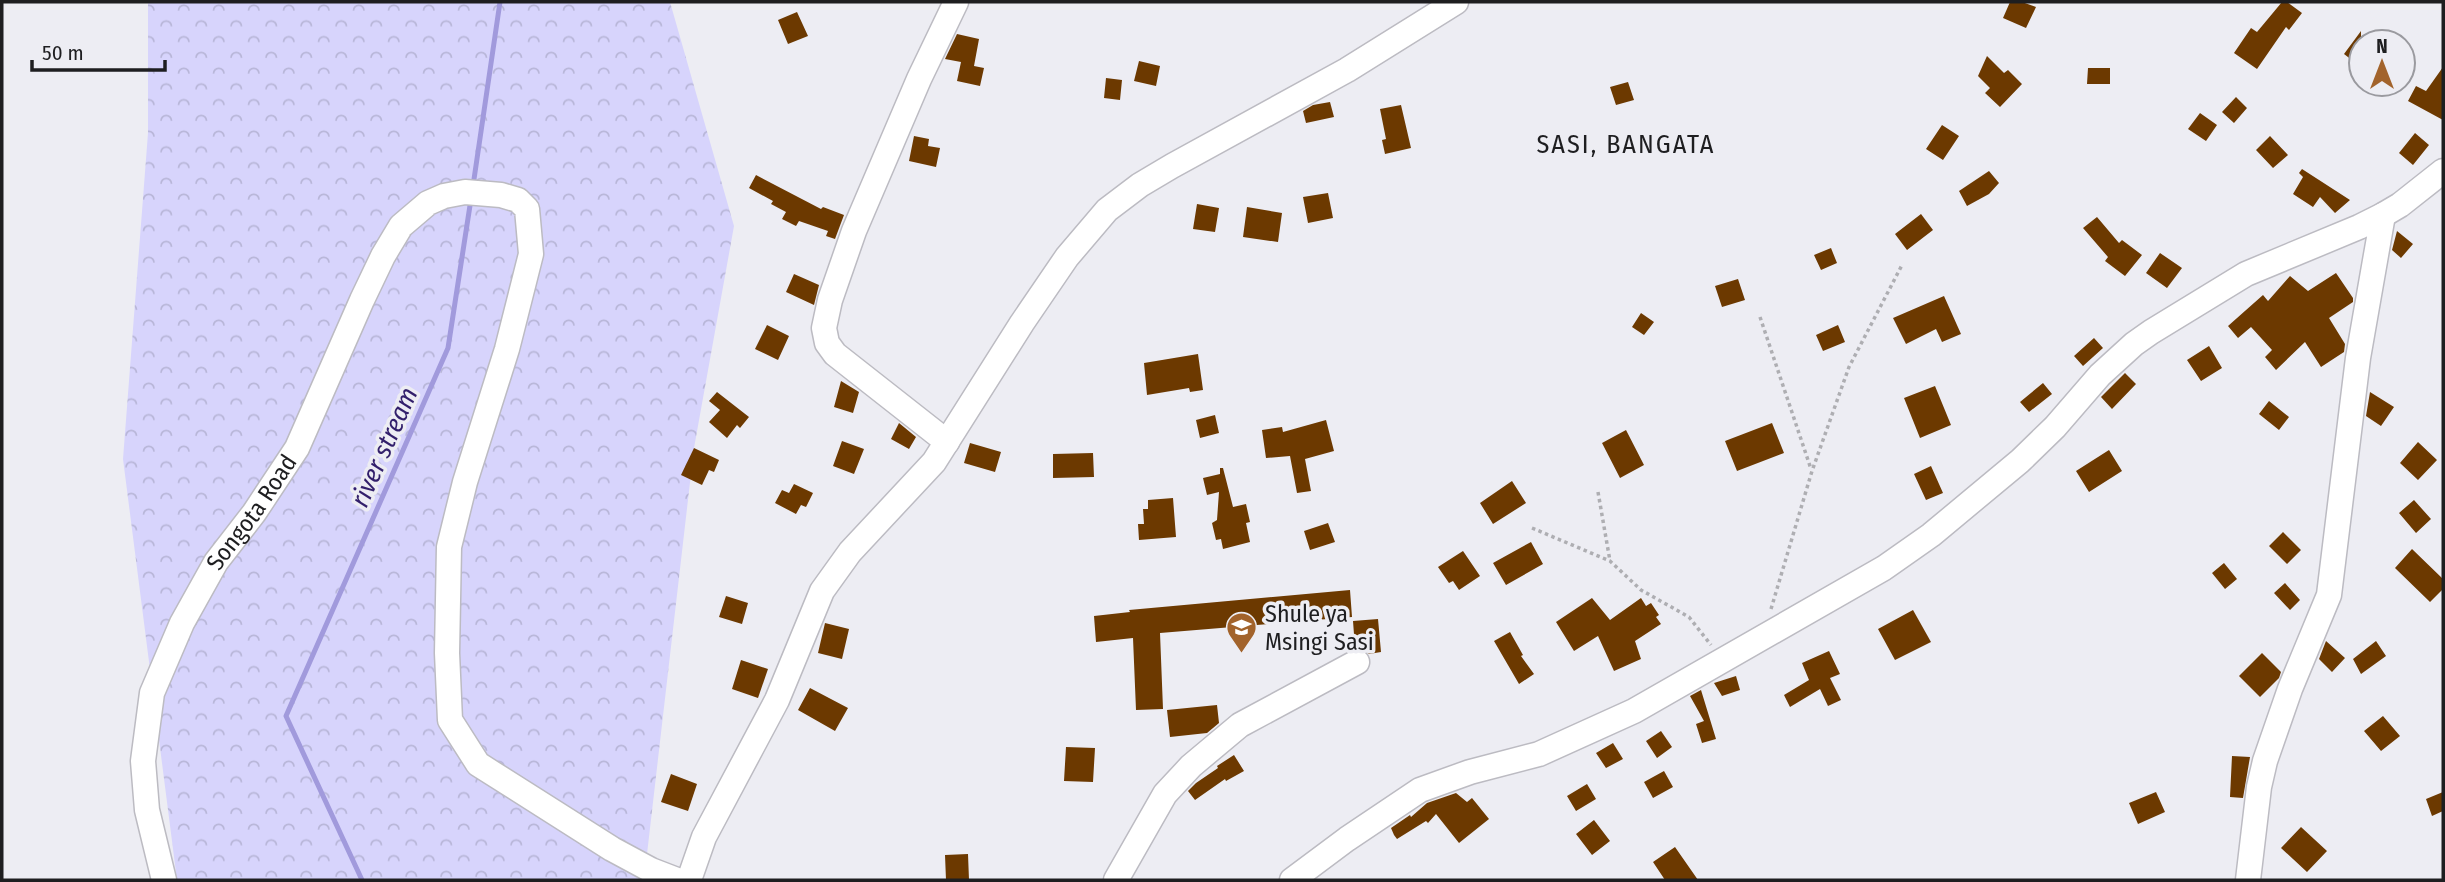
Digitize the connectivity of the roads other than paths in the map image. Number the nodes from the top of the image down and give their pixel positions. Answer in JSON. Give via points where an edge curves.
{"nodes":[{"id":1,"x":956,"y":2,"type":"edge"},
{"id":2,"x":1455,"y":2,"type":"edge"},
{"id":3,"x":2443,"y":171,"type":"edge"},
{"id":4,"x":2383,"y":215,"type":"junction"},
{"id":5,"x":947,"y":442,"type":"junction"},
{"id":6,"x":1357,"y":662,"type":"dead end"},
{"id":7,"x":164,"y":880,"type":"edge"},
{"id":8,"x":677,"y":880,"type":"edge"},
{"id":9,"x":689,"y":880,"type":"edge"},
{"id":10,"x":1116,"y":880,"type":"edge"},
{"id":11,"x":1292,"y":880,"type":"edge"},
{"id":12,"x":2248,"y":880,"type":"edge"}],
"edges":[{"from":1,"to":5,"type":"street","via":[[855,232],[824,321],[827,343],[835,354]]},
{"from":2,"to":5,"type":"street","via":[[1347,70],[1172,166],[1107,210],[1067,257]]},
{"from":3,"to":4,"type":"street"},
{"from":4,"to":11,"type":"street","via":[[2246,274],[2134,344],[2020,461],[1884,568],[1634,711],[1539,754],[1419,790]]},
{"from":4,"to":12,"type":"street","via":[[2358,358],[2329,595],[2265,761]]},
{"from":5,"to":9,"type":"street","via":[[927,470],[850,552],[822,591],[777,700],[704,837]]},
{"from":6,"to":10,"type":"street","via":[[1240,725],[1191,766],[1165,794]]},
{"from":7,"to":8,"type":"street","name":"Songota Road","via":[[147,810],[143,761],[152,692],[182,623],[216,562],[297,448],[362,300],[401,226],[428,203],[472,192],[518,200],[527,209],[531,254],[449,547],[450,720],[478,764],[612,849]]}]}
